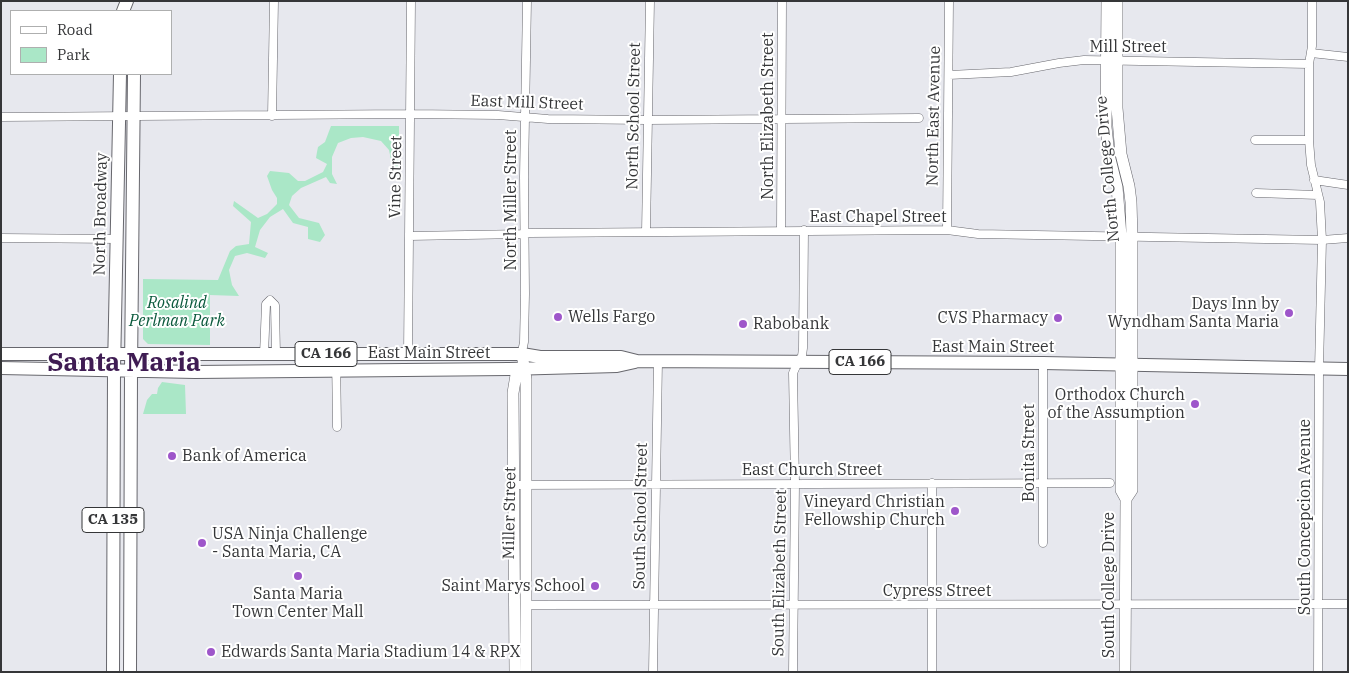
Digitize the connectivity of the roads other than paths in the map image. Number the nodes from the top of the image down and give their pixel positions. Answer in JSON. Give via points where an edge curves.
{"nodes":[{"id":1,"x":274,"y":1,"type":"edge"},
{"id":2,"x":411,"y":1,"type":"edge"},
{"id":3,"x":527,"y":1,"type":"edge"},
{"id":4,"x":650,"y":1,"type":"edge"},
{"id":5,"x":782,"y":1,"type":"edge"},
{"id":6,"x":949,"y":1,"type":"edge"},
{"id":7,"x":1108,"y":1,"type":"edge"},
{"id":8,"x":1118,"y":1,"type":"edge"},
{"id":9,"x":1312,"y":1,"type":"edge"},
{"id":10,"x":1311,"y":53,"type":"junction"},
{"id":11,"x":1348,"y":56,"type":"edge"},
{"id":12,"x":1112,"y":60,"type":"junction"},
{"id":13,"x":1309,"y":64,"type":"junction"},
{"id":14,"x":120,"y":75,"type":"edge"},
{"id":15,"x":134,"y":75,"type":"edge"},
{"id":16,"x":949,"y":75,"type":"junction"},
{"id":17,"x":410,"y":114,"type":"junction"},
{"id":18,"x":272,"y":116,"type":"junction"},
{"id":19,"x":1,"y":117,"type":"edge"},
{"id":20,"x":119,"y":117,"type":"junction"},
{"id":21,"x":134,"y":117,"type":"junction"},
{"id":22,"x":524,"y":117,"type":"junction"},
{"id":23,"x":919,"y":118,"type":"dead end"},
{"id":24,"x":782,"y":119,"type":"junction"},
{"id":25,"x":647,"y":120,"type":"junction"},
{"id":26,"x":1255,"y":140,"type":"dead end"},
{"id":27,"x":1309,"y":140,"type":"junction"},
{"id":28,"x":1314,"y":180,"type":"junction"},
{"id":29,"x":1348,"y":185,"type":"edge"},
{"id":30,"x":1256,"y":194,"type":"dead end"},
{"id":31,"x":1318,"y":195,"type":"junction"},
{"id":32,"x":781,"y":230,"type":"junction"},
{"id":33,"x":804,"y":230,"type":"junction"},
{"id":34,"x":947,"y":230,"type":"junction"},
{"id":35,"x":646,"y":232,"type":"junction"},
{"id":36,"x":524,"y":234,"type":"junction"},
{"id":37,"x":409,"y":236,"type":"junction"},
{"id":38,"x":1126,"y":236,"type":"junction"},
{"id":39,"x":1,"y":238,"type":"edge"},
{"id":40,"x":117,"y":238,"type":"junction"},
{"id":41,"x":1348,"y":238,"type":"edge"},
{"id":42,"x":1322,"y":240,"type":"junction"},
{"id":43,"x":1,"y":354,"type":"edge"},
{"id":44,"x":56,"y":354,"type":"junction"},
{"id":45,"x":336,"y":354,"type":"junction"},
{"id":46,"x":408,"y":354,"type":"junction"},
{"id":47,"x":522,"y":354,"type":"junction"},
{"id":48,"x":115,"y":355,"type":"junction"},
{"id":49,"x":131,"y":355,"type":"junction"},
{"id":50,"x":270,"y":355,"type":"junction"},
{"id":51,"x":800,"y":359,"type":"junction"},
{"id":52,"x":1,"y":361,"type":"edge"},
{"id":53,"x":637,"y":361,"type":"junction"},
{"id":54,"x":658,"y":361,"type":"junction"},
{"id":55,"x":1043,"y":363,"type":"junction"},
{"id":56,"x":1126,"y":364,"type":"junction"},
{"id":57,"x":1319,"y":365,"type":"junction"},
{"id":58,"x":1,"y":368,"type":"edge"},
{"id":59,"x":521,"y":368,"type":"junction"},
{"id":60,"x":114,"y":369,"type":"junction"},
{"id":61,"x":1348,"y":369,"type":"edge"},
{"id":62,"x":131,"y":370,"type":"junction"},
{"id":63,"x":336,"y":370,"type":"junction"},
{"id":64,"x":337,"y":427,"type":"dead end"},
{"id":65,"x":932,"y":483,"type":"junction"},
{"id":66,"x":1043,"y":483,"type":"junction"},
{"id":67,"x":1110,"y":483,"type":"dead end"},
{"id":68,"x":520,"y":484,"type":"junction"},
{"id":69,"x":655,"y":484,"type":"junction"},
{"id":70,"x":795,"y":484,"type":"junction"},
{"id":71,"x":1043,"y":544,"type":"dead end"},
{"id":72,"x":654,"y":604,"type":"junction"},
{"id":73,"x":794,"y":604,"type":"junction"},
{"id":74,"x":932,"y":604,"type":"junction"},
{"id":75,"x":1125,"y":604,"type":"junction"},
{"id":76,"x":1319,"y":604,"type":"junction"},
{"id":77,"x":1348,"y":604,"type":"edge"},
{"id":78,"x":527,"y":605,"type":"junction"},
{"id":79,"x":113,"y":672,"type":"edge"},
{"id":80,"x":130,"y":672,"type":"edge"},
{"id":81,"x":515,"y":672,"type":"edge"},
{"id":82,"x":526,"y":672,"type":"edge"},
{"id":83,"x":653,"y":672,"type":"edge"},
{"id":84,"x":793,"y":672,"type":"edge"},
{"id":85,"x":932,"y":672,"type":"edge"},
{"id":86,"x":1125,"y":672,"type":"edge"},
{"id":87,"x":1318,"y":672,"type":"edge"}],
"edges":[{"from":1,"to":18,"type":"street"},
{"from":2,"to":17,"type":"street","name":"Vine Street"},
{"from":3,"to":22,"type":"street","name":"North Miller Street"},
{"from":4,"to":25,"type":"street","name":"North School Street"},
{"from":5,"to":24,"type":"street","name":"North Elizabeth Street"},
{"from":6,"to":16,"type":"street","name":"North East Avenue"},
{"from":7,"to":12,"type":"street","name":"North College Drive"},
{"from":8,"to":12,"type":"street","name":"North College Drive"},
{"from":9,"to":10,"type":"street","name":"South Concepcion Avenue"},
{"from":10,"to":11,"type":"street"},
{"from":10,"to":13,"type":"street","name":"South Concepcion Avenue"},
{"from":12,"to":13,"type":"street","name":"Mill Street"},
{"from":12,"to":16,"type":"street","name":"Mill Street","via":[[1059,62],[1011,72]]},
{"from":12,"to":38,"type":"street","name":"North College Drive","via":[[1119,139],[1130,194]]},
{"from":13,"to":27,"type":"street","name":"South Concepcion Avenue"},
{"from":14,"to":20,"type":"main road","name":"North Broadway","number":"CA 135"},
{"from":15,"to":21,"type":"main road","name":"North Broadway","number":"CA 135"},
{"from":16,"to":34,"type":"street","name":"North East Avenue"},
{"from":17,"to":18,"type":"street","name":"East Mill Street"},
{"from":17,"to":22,"type":"street","name":"East Mill Street"},
{"from":17,"to":37,"type":"street","name":"Vine Street"},
{"from":18,"to":21,"type":"street","name":"East Mill Street"},
{"from":19,"to":20,"type":"street","name":"East Mill Street"},
{"from":20,"to":21,"type":"street","name":"East Mill Street"},
{"from":20,"to":40,"type":"main road","name":"North Broadway","number":"CA 135"},
{"from":21,"to":49,"type":"main road","name":"North Broadway","number":"CA 135"},
{"from":22,"to":25,"type":"street","name":"East Mill Street"},
{"from":22,"to":36,"type":"street","name":"North Miller Street"},
{"from":23,"to":24,"type":"street","name":"East Mill Street"},
{"from":24,"to":25,"type":"street","name":"East Mill Street"},
{"from":24,"to":32,"type":"street","name":"North Elizabeth Street"},
{"from":25,"to":35,"type":"street","name":"North School Street"},
{"from":26,"to":27,"type":"street"},
{"from":27,"to":28,"type":"street","name":"South Concepcion Avenue"},
{"from":28,"to":29,"type":"street"},
{"from":28,"to":31,"type":"street","name":"South Concepcion Avenue"},
{"from":30,"to":31,"type":"street"},
{"from":31,"to":42,"type":"street","name":"South Concepcion Avenue"},
{"from":32,"to":33,"type":"street","name":"East Chapel Street"},
{"from":32,"to":35,"type":"street","name":"East Chapel Street"},
{"from":33,"to":34,"type":"street","name":"East Chapel Street"},
{"from":33,"to":51,"type":"street"},
{"from":34,"to":38,"type":"street","name":"East Chapel Street","via":[[978,234]]},
{"from":35,"to":36,"type":"street","name":"East Chapel Street"},
{"from":36,"to":37,"type":"street","name":"East Chapel Street"},
{"from":36,"to":47,"type":"street","name":"North Miller Street"},
{"from":37,"to":46,"type":"street","name":"Vine Street"},
{"from":38,"to":42,"type":"street","name":"East Chapel Street"},
{"from":38,"to":56,"type":"street","name":"North College Drive"},
{"from":39,"to":40,"type":"street"},
{"from":40,"to":48,"type":"main road","name":"North Broadway","number":"CA 135"},
{"from":41,"to":42,"type":"street","name":"East Chapel Street"},
{"from":42,"to":57,"type":"street","name":"South Concepcion Avenue"},
{"from":43,"to":44,"type":"main road","number":"CA 166"},
{"from":44,"to":48,"type":"main road","number":"CA 166"},
{"from":44,"to":52,"type":"main road"},
{"from":45,"to":46,"type":"main road","name":"East Main Street","number":"CA 166"},
{"from":45,"to":50,"type":"main road","name":"East Main Street","number":"CA 166"},
{"from":45,"to":63,"type":"street"},
{"from":46,"to":47,"type":"main road","name":"East Main Street","number":"CA 166"},
{"from":47,"to":53,"type":"main road","name":"East Main Street","number":"CA 166","via":[[621,357]]},
{"from":47,"to":59,"type":"street","name":"Miller Street"},
{"from":48,"to":49,"type":"main road","number":"CA 166"},
{"from":48,"to":60,"type":"main road","number":"CA 135"},
{"from":49,"to":50,"type":"main road","name":"East Main Street","number":"CA 166"},
{"from":49,"to":62,"type":"main road","number":"CA 135"},
{"from":50,"to":50,"type":"street","via":[[275,305],[270,300],[266,304]]},
{"from":51,"to":54,"type":"main road","name":"East Main Street","number":"CA 166"},
{"from":51,"to":55,"type":"main road","name":"East Main Street","number":"CA 166"},
{"from":51,"to":70,"type":"street","name":"South Elizabeth Street","via":[[793,373]]},
{"from":53,"to":54,"type":"main road","name":"East Main Street","number":"CA 166"},
{"from":53,"to":59,"type":"main road","name":"East Main Street","number":"CA 166","via":[[617,366]]},
{"from":54,"to":69,"type":"street","name":"South School Street"},
{"from":55,"to":56,"type":"main road","name":"East Main Street","number":"CA 166"},
{"from":55,"to":66,"type":"street","name":"Bonita Street"},
{"from":56,"to":57,"type":"main road","name":"East Main Street","number":"CA 166"},
{"from":56,"to":75,"type":"street","name":"South College Drive","via":[[1121,490],[1126,499]]},
{"from":57,"to":61,"type":"main road","name":"East Main Street","number":"CA 166"},
{"from":57,"to":76,"type":"street","name":"South Concepcion Avenue"},
{"from":58,"to":60,"type":"main road","number":"CA 166"},
{"from":59,"to":63,"type":"main road","name":"East Main Street","number":"CA 166"},
{"from":59,"to":68,"type":"street","name":"Miller Street","via":[[513,393]]},
{"from":60,"to":62,"type":"main road","number":"CA 166"},
{"from":60,"to":79,"type":"main road","number":"CA 135"},
{"from":62,"to":63,"type":"main road","name":"East Main Street","number":"CA 166"},
{"from":62,"to":80,"type":"main road","number":"CA 135"},
{"from":63,"to":64,"type":"street"},
{"from":65,"to":66,"type":"street","name":"East Church Street"},
{"from":65,"to":70,"type":"street","name":"East Church Street"},
{"from":65,"to":74,"type":"street"},
{"from":66,"to":67,"type":"street","name":"East Church Street"},
{"from":66,"to":71,"type":"street","name":"Bonita Street"},
{"from":68,"to":69,"type":"street","name":"East Church Street"},
{"from":68,"to":78,"type":"street","name":"Miller Street"},
{"from":68,"to":81,"type":"street","name":"Miller Street","via":[[513,596]]},
{"from":69,"to":70,"type":"street","name":"East Church Street"},
{"from":69,"to":72,"type":"street","name":"South School Street"},
{"from":70,"to":73,"type":"street","name":"South Elizabeth Street"},
{"from":72,"to":73,"type":"street","name":"Cypress Street"},
{"from":72,"to":78,"type":"street","name":"Cypress Street"},
{"from":72,"to":83,"type":"street","name":"South School Street"},
{"from":73,"to":74,"type":"street","name":"Cypress Street"},
{"from":73,"to":84,"type":"street","name":"South Elizabeth Street"},
{"from":74,"to":75,"type":"street","name":"Cypress Street"},
{"from":74,"to":85,"type":"street"},
{"from":75,"to":76,"type":"street","name":"Cypress Street"},
{"from":75,"to":86,"type":"street","name":"South College Drive"},
{"from":76,"to":77,"type":"street","name":"Cypress Street"},
{"from":76,"to":87,"type":"street","name":"South Concepcion Avenue"},
{"from":78,"to":82,"type":"street","name":"Miller Street"}]}
